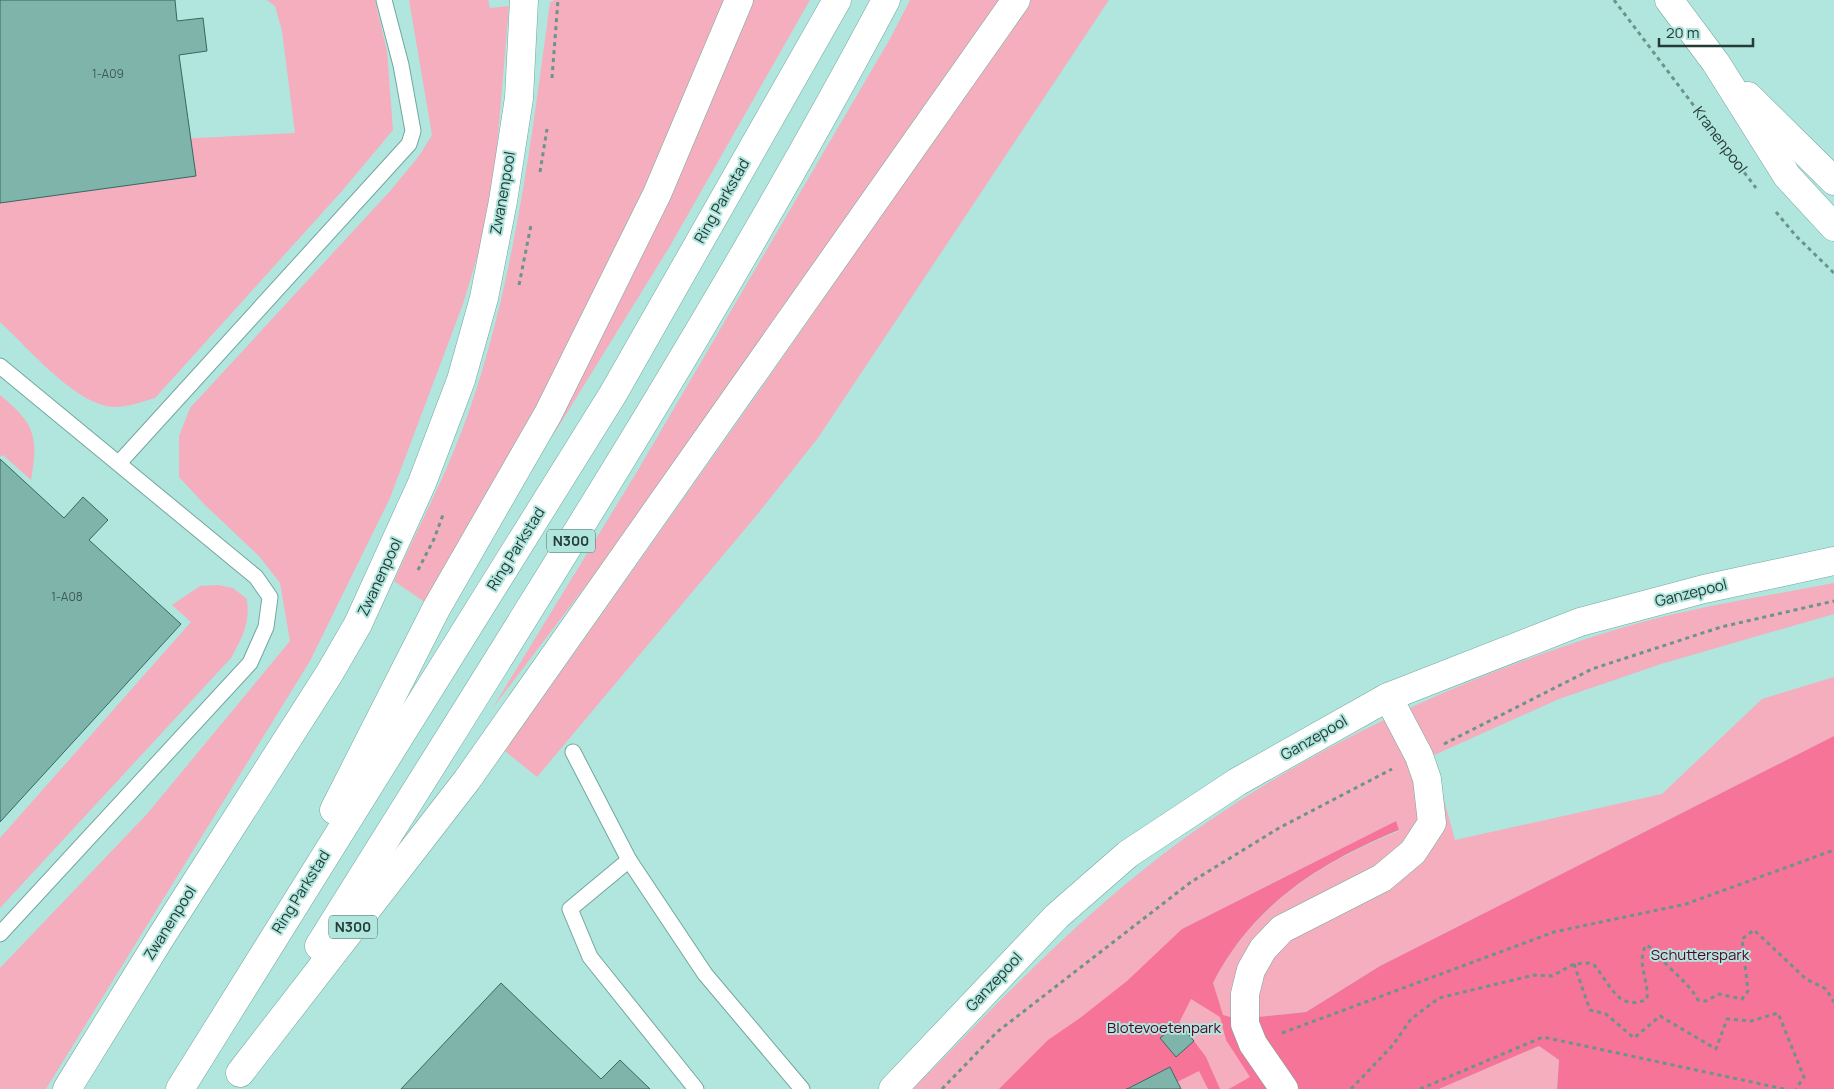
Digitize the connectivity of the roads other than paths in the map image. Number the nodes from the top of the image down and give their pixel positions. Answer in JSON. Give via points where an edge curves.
{"nodes":[{"id":1,"x":384,"y":0,"type":"edge"},
{"id":2,"x":524,"y":0,"type":"edge"},
{"id":3,"x":739,"y":0,"type":"edge"},
{"id":4,"x":836,"y":0,"type":"edge"},
{"id":5,"x":886,"y":0,"type":"edge"},
{"id":6,"x":1016,"y":0,"type":"edge"},
{"id":7,"x":1669,"y":0,"type":"edge"},
{"id":8,"x":1716,"y":63,"type":"junction"},
{"id":9,"x":1834,"y":181,"type":"edge"},
{"id":10,"x":1834,"y":227,"type":"edge"},
{"id":11,"x":0,"y":366,"type":"edge"},
{"id":12,"x":119,"y":463,"type":"junction"},
{"id":13,"x":1834,"y":561,"type":"edge"},
{"id":14,"x":1388,"y":696,"type":"junction"},
{"id":15,"x":573,"y":752,"type":"dead end"},
{"id":16,"x":629,"y":860,"type":"junction"},
{"id":17,"x":0,"y":934,"type":"edge"},
{"id":18,"x":252,"y":972,"type":"junction"},
{"id":19,"x":236,"y":1081,"type":"edge"},
{"id":20,"x":67,"y":1089,"type":"edge"},
{"id":21,"x":180,"y":1089,"type":"edge"},
{"id":22,"x":696,"y":1089,"type":"edge"},
{"id":23,"x":802,"y":1089,"type":"edge"},
{"id":24,"x":893,"y":1089,"type":"edge"},
{"id":25,"x":1284,"y":1089,"type":"edge"}],
"edges":[{"from":1,"to":12,"type":"lane","via":[[401,65],[413,131],[409,144]]},
{"from":2,"to":20,"type":"main road","name":"Zwanenpool","via":[[519,98],[484,298],[461,380],[422,483],[362,615],[330,674]]},
{"from":3,"to":18,"type":"main road","number":"N300","via":[[657,194],[548,414],[436,609]]},
{"from":4,"to":18,"type":"main road","name":"Ring Parkstad","number":"N300","via":[[613,394]]},
{"from":5,"to":19,"type":"main road","number":"N300","via":[[824,117],[650,414]]},
{"from":6,"to":19,"type":"main road","number":"N300","via":[[466,780]]},
{"from":7,"to":8,"type":"main road"},
{"from":8,"to":9,"type":"main road"},
{"from":8,"to":10,"type":"main road","via":[[1768,150]]},
{"from":11,"to":12,"type":"lane"},
{"from":12,"to":17,"type":"lane","via":[[256,577],[270,597],[266,627],[250,664]]},
{"from":13,"to":14,"type":"main road","name":"Ganzepool","via":[[1704,589],[1580,622]]},
{"from":14,"to":24,"type":"main road","name":"Ganzepool","via":[[1237,782],[1128,854],[1056,916]]},
{"from":14,"to":25,"type":"main road","via":[[1436,797],[1432,823],[1413,852],[1382,878],[1282,929],[1263,949],[1251,970],[1245,994],[1245,1024],[1253,1044]]},
{"from":15,"to":16,"type":"lane"},
{"from":16,"to":22,"type":"lane","via":[[570,909],[590,957]]},
{"from":16,"to":23,"type":"lane","via":[[705,974]]},
{"from":18,"to":21,"type":"main road","name":"Ring Parkstad","number":"N300"}]}
